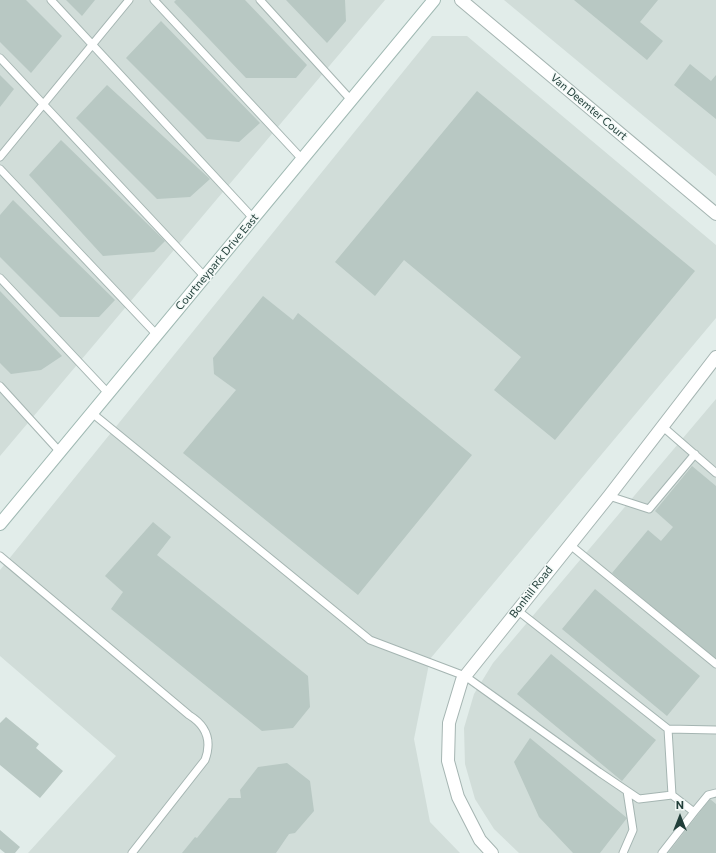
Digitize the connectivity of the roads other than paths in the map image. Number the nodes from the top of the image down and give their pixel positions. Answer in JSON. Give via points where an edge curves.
{"nodes":[{"id":1,"x":51,"y":0,"type":"edge"},
{"id":2,"x":129,"y":0,"type":"edge"},
{"id":3,"x":154,"y":0,"type":"edge"},
{"id":4,"x":260,"y":0,"type":"edge"},
{"id":5,"x":434,"y":0,"type":"edge"},
{"id":6,"x":461,"y":0,"type":"edge"},
{"id":7,"x":92,"y":45,"type":"junction"},
{"id":8,"x":0,"y":58,"type":"edge"},
{"id":9,"x":351,"y":100,"type":"junction"},
{"id":10,"x":43,"y":104,"type":"junction"},
{"id":11,"x":0,"y":157,"type":"edge"},
{"id":12,"x":302,"y":159,"type":"junction"},
{"id":13,"x":0,"y":169,"type":"edge"},
{"id":14,"x":716,"y":214,"type":"edge"},
{"id":15,"x":253,"y":218,"type":"junction"},
{"id":16,"x":204,"y":277,"type":"junction"},
{"id":17,"x":0,"y":278,"type":"edge"},
{"id":18,"x":157,"y":334,"type":"junction"},
{"id":19,"x":716,"y":357,"type":"edge"},
{"id":20,"x":0,"y":386,"type":"edge"},
{"id":21,"x":108,"y":393,"type":"junction"},
{"id":22,"x":92,"y":413,"type":"junction"},
{"id":23,"x":662,"y":426,"type":"junction"},
{"id":24,"x":60,"y":452,"type":"junction"},
{"id":25,"x":695,"y":454,"type":"junction"},
{"id":26,"x":716,"y":473,"type":"edge"},
{"id":27,"x":609,"y":496,"type":"junction"},
{"id":28,"x":0,"y":524,"type":"edge"},
{"id":29,"x":569,"y":544,"type":"junction"},
{"id":30,"x":0,"y":556,"type":"edge"},
{"id":31,"x":517,"y":610,"type":"junction"},
{"id":32,"x":716,"y":664,"type":"edge"},
{"id":33,"x":465,"y":676,"type":"junction"},
{"id":34,"x":668,"y":729,"type":"junction"},
{"id":35,"x":716,"y":730,"type":"edge"},
{"id":36,"x":627,"y":791,"type":"junction"},
{"id":37,"x":716,"y":792,"type":"edge"},
{"id":38,"x":672,"y":795,"type":"junction"},
{"id":39,"x":694,"y":812,"type":"junction"},
{"id":40,"x":132,"y":853,"type":"edge"},
{"id":41,"x":492,"y":853,"type":"edge"},
{"id":42,"x":623,"y":853,"type":"edge"},
{"id":43,"x":662,"y":853,"type":"edge"}],
"edges":[{"from":1,"to":7,"type":"lane"},
{"from":2,"to":7,"type":"lane"},
{"from":3,"to":12,"type":"lane"},
{"from":4,"to":9,"type":"lane"},
{"from":5,"to":9,"type":"street","name":"Courtneypark Drive East"},
{"from":6,"to":14,"type":"street","name":"Van Deemter Court"},
{"from":7,"to":10,"type":"lane"},
{"from":7,"to":15,"type":"lane"},
{"from":8,"to":10,"type":"lane"},
{"from":9,"to":12,"type":"street","name":"Courtneypark Drive East"},
{"from":10,"to":11,"type":"lane"},
{"from":10,"to":16,"type":"lane"},
{"from":12,"to":15,"type":"street","name":"Courtneypark Drive East"},
{"from":13,"to":18,"type":"lane"},
{"from":15,"to":16,"type":"street","name":"Courtneypark Drive East"},
{"from":16,"to":18,"type":"street","name":"Courtneypark Drive East"},
{"from":17,"to":21,"type":"lane"},
{"from":18,"to":21,"type":"street","name":"Courtneypark Drive East"},
{"from":19,"to":23,"type":"street","name":"Bonhill Road"},
{"from":20,"to":24,"type":"lane"},
{"from":21,"to":22,"type":"street","name":"Courtneypark Drive East"},
{"from":22,"to":24,"type":"street","name":"Courtneypark Drive East"},
{"from":22,"to":33,"type":"lane","via":[[370,640]]},
{"from":23,"to":25,"type":"lane"},
{"from":23,"to":27,"type":"street","name":"Bonhill Road"},
{"from":24,"to":28,"type":"street","name":"Courtneypark Drive East"},
{"from":25,"to":26,"type":"lane"},
{"from":25,"to":27,"type":"lane","via":[[649,509]]},
{"from":27,"to":29,"type":"street","name":"Bonhill Road"},
{"from":29,"to":31,"type":"street","name":"Bonhill Road"},
{"from":29,"to":32,"type":"lane"},
{"from":30,"to":40,"type":"lane","via":[[205,729],[209,750],[205,760]]},
{"from":31,"to":33,"type":"street","name":"Bonhill Road"},
{"from":31,"to":34,"type":"lane"},
{"from":33,"to":36,"type":"lane"},
{"from":33,"to":41,"type":"street","name":"Bonhill Road","via":[[449,723],[448,761],[458,797],[480,840]]},
{"from":34,"to":35,"type":"lane"},
{"from":34,"to":38,"type":"lane"},
{"from":36,"to":38,"type":"lane","via":[[639,798]]},
{"from":36,"to":42,"type":"lane","via":[[633,830]]},
{"from":37,"to":39,"type":"lane","via":[[708,795]]},
{"from":38,"to":39,"type":"lane"},
{"from":39,"to":43,"type":"lane"}]}
